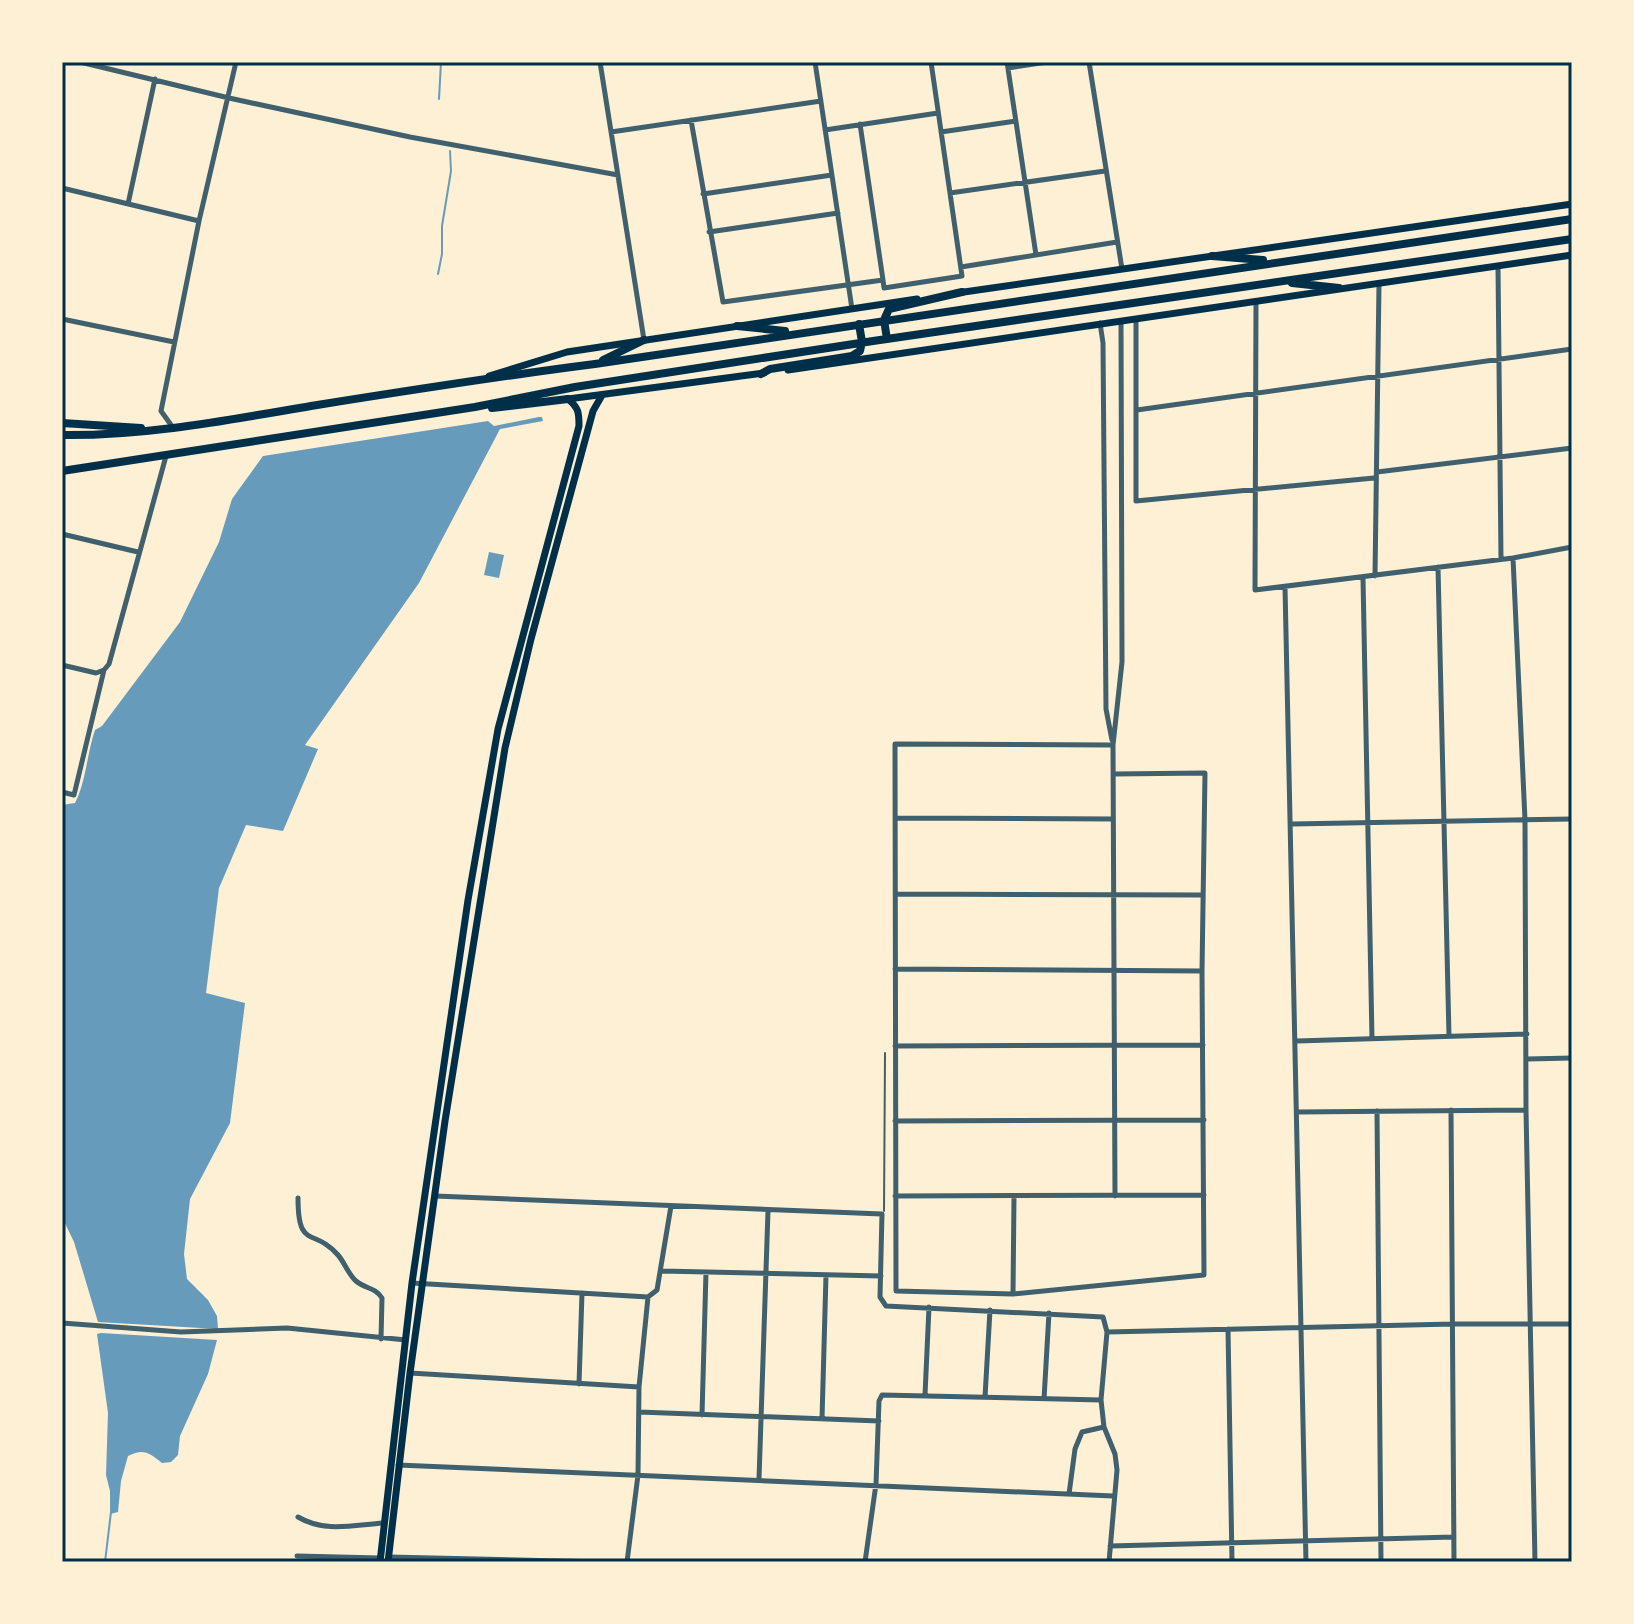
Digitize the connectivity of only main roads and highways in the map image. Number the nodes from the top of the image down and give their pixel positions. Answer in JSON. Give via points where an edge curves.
{"nodes":[{"id":1,"x":1572,"y":204,"type":"edge"},
{"id":2,"x":1572,"y":219,"type":"edge"},
{"id":3,"x":1572,"y":239,"type":"edge"},
{"id":4,"x":1572,"y":255,"type":"edge"},
{"id":5,"x":1212,"y":256,"type":"junction"},
{"id":6,"x":1280,"y":262,"type":"junction"},
{"id":7,"x":1275,"y":282,"type":"junction"},
{"id":8,"x":1339,"y":288,"type":"junction"},
{"id":9,"x":962,"y":292,"type":"junction"},
{"id":10,"x":884,"y":320,"type":"junction"},
{"id":11,"x":859,"y":324,"type":"junction"},
{"id":12,"x":737,"y":326,"type":"junction"},
{"id":13,"x":797,"y":333,"type":"junction"},
{"id":14,"x":887,"y":339,"type":"junction"},
{"id":15,"x":644,"y":340,"type":"junction"},
{"id":16,"x":862,"y":342,"type":"junction"},
{"id":17,"x":595,"y":364,"type":"junction"},
{"id":18,"x":761,"y":374,"type":"junction"},
{"id":19,"x":480,"y":378,"type":"junction"},
{"id":20,"x":601,"y":397,"type":"junction"},
{"id":21,"x":568,"y":399,"type":"junction"},
{"id":22,"x":475,"y":407,"type":"junction"},
{"id":23,"x":62,"y":423,"type":"edge"},
{"id":24,"x":579,"y":426,"type":"junction"},
{"id":25,"x":589,"y":428,"type":"junction"},
{"id":26,"x":174,"y":429,"type":"junction"},
{"id":27,"x":62,"y":435,"type":"edge"},
{"id":28,"x":62,"y":471,"type":"edge"},
{"id":29,"x":544,"y":551,"type":"junction"},
{"id":30,"x":555,"y":553,"type":"junction"},
{"id":31,"x":468,"y":900,"type":"junction"},
{"id":32,"x":478,"y":902,"type":"junction"},
{"id":33,"x":460,"y":951,"type":"junction"},
{"id":34,"x":470,"y":952,"type":"junction"},
{"id":35,"x":384,"y":1560,"type":"edge"}],
"edges":[{"from":1,"to":5,"type":"main road"},
{"from":2,"to":6,"type":"highway"},
{"from":3,"to":7,"type":"highway"},
{"from":4,"to":8,"type":"main road"},
{"from":5,"to":6,"type":"highway"},
{"from":5,"to":9,"type":"main road"},
{"from":6,"to":10,"type":"highway"},
{"from":7,"to":8,"type":"highway"},
{"from":7,"to":14,"type":"highway"},
{"from":8,"to":18,"type":"main road"},
{"from":9,"to":10,"type":"highway","via":[[891,308]]},
{"from":9,"to":12,"type":"main road"},
{"from":10,"to":11,"type":"highway"},
{"from":10,"to":14,"type":"highway"},
{"from":11,"to":13,"type":"highway"},
{"from":11,"to":16,"type":"highway"},
{"from":12,"to":13,"type":"highway"},
{"from":12,"to":15,"type":"main road"},
{"from":13,"to":17,"type":"highway"},
{"from":14,"to":16,"type":"highway"},
{"from":15,"to":17,"type":"highway"},
{"from":15,"to":19,"type":"main road","via":[[567,352]]},
{"from":16,"to":18,"type":"highway","via":[[852,356]]},
{"from":16,"to":22,"type":"highway"},
{"from":17,"to":19,"type":"highway"},
{"from":18,"to":20,"type":"main road"},
{"from":19,"to":26,"type":"highway"},
{"from":20,"to":21,"type":"main road"},
{"from":20,"to":25,"type":"main road"},
{"from":21,"to":22,"type":"highway"},
{"from":21,"to":24,"type":"main road","via":[[579,413]]},
{"from":22,"to":28,"type":"highway"},
{"from":23,"to":26,"type":"highway"},
{"from":24,"to":25,"type":"main road"},
{"from":24,"to":29,"type":"main road"},
{"from":25,"to":30,"type":"main road"},
{"from":26,"to":27,"type":"highway"},
{"from":29,"to":30,"type":"main road"},
{"from":29,"to":31,"type":"main road","via":[[498,729]]},
{"from":30,"to":32,"type":"main road","via":[[505,748]]},
{"from":31,"to":32,"type":"main road"},
{"from":31,"to":33,"type":"main road"},
{"from":32,"to":34,"type":"main road"},
{"from":33,"to":34,"type":"main road"},
{"from":33,"to":35,"type":"main road","via":[[412,1283],[383,1523]]},
{"from":34,"to":35,"type":"main road"}]}
